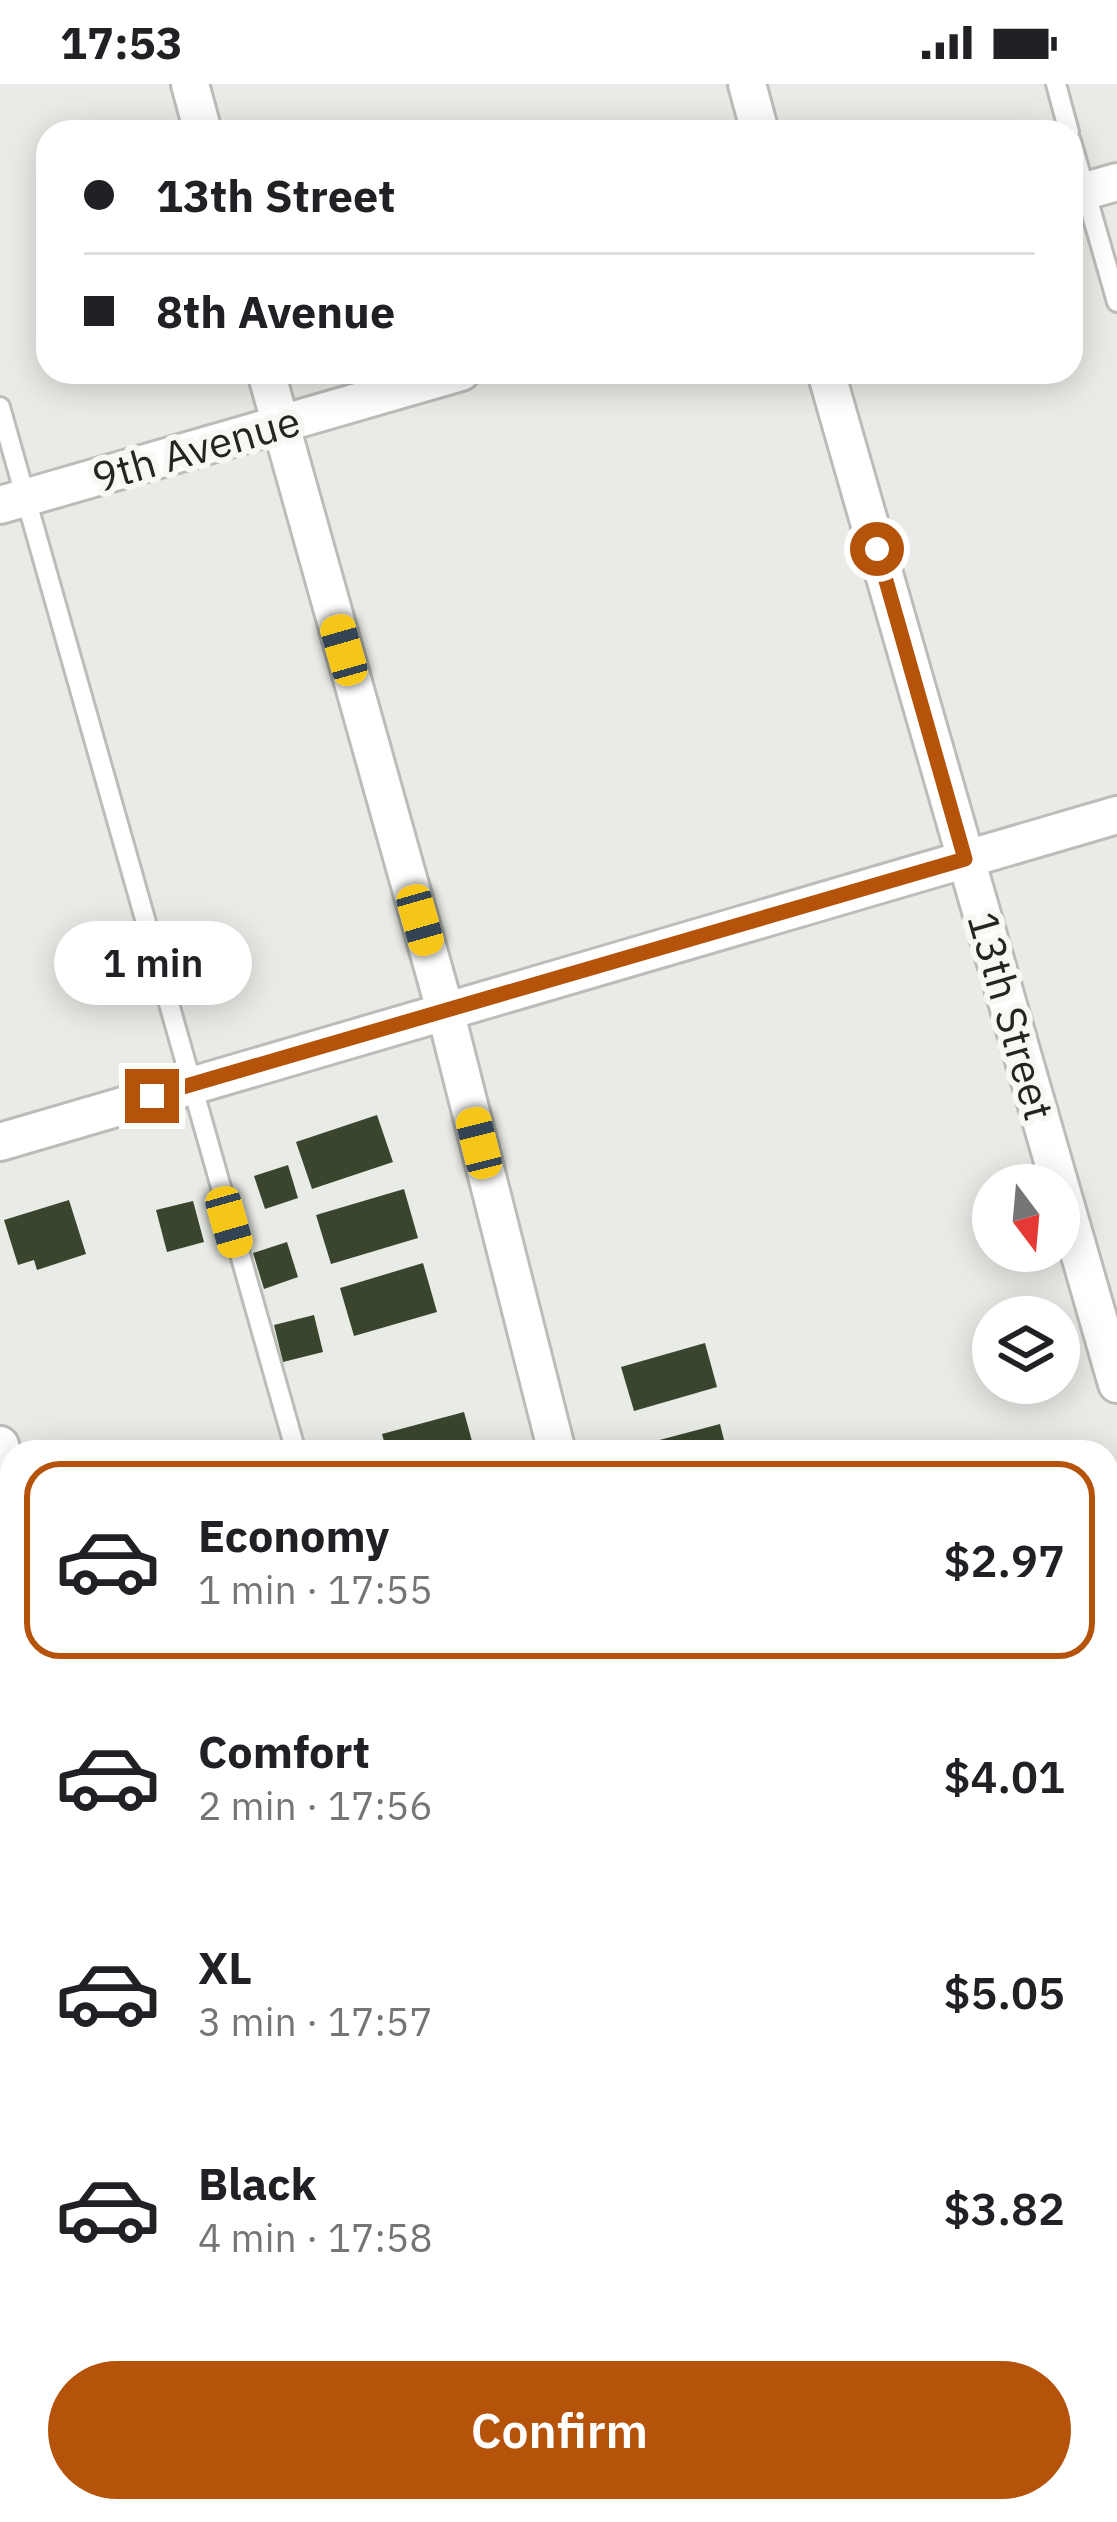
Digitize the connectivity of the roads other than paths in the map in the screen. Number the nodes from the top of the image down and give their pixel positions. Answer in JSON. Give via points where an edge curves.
{"nodes":[{"id":1,"x":190,"y":84,"type":"edge"},
{"id":2,"x":747,"y":84,"type":"edge"},
{"id":3,"x":1056,"y":84,"type":"edge"},
{"id":4,"x":200,"y":120,"type":"edge"},
{"id":5,"x":757,"y":120,"type":"edge"},
{"id":6,"x":1066,"y":120,"type":"edge"},
{"id":7,"x":1091,"y":190,"type":"edge"},
{"id":8,"x":1117,"y":302,"type":"edge"},
{"id":9,"x":269,"y":384,"type":"edge"},
{"id":10,"x":419,"y":384,"type":"edge"},
{"id":11,"x":829,"y":384,"type":"edge"},
{"id":12,"x":0,"y":407,"type":"edge"},
{"id":13,"x":280,"y":424,"type":"junction"},
{"id":14,"x":13,"y":502,"type":"edge"},
{"id":15,"x":1117,"y":815,"type":"edge"},
{"id":16,"x":965,"y":859,"type":"junction"},
{"id":17,"x":445,"y":1010,"type":"junction"},
{"id":18,"x":189,"y":1085,"type":"junction"},
{"id":19,"x":0,"y":1142,"type":"edge"},
{"id":20,"x":1117,"y":1384,"type":"edge"},
{"id":21,"x":293,"y":1440,"type":"edge"},
{"id":22,"x":554,"y":1440,"type":"edge"}],
"edges":[{"from":1,"to":4,"type":"street"},
{"from":2,"to":5,"type":"street"},
{"from":3,"to":6,"type":"lane"},
{"from":7,"to":8,"type":"lane"},
{"from":9,"to":13,"type":"street"},
{"from":10,"to":13,"type":"street","name":"9th Avenue"},
{"from":11,"to":16,"type":"street","name":"13th Street"},
{"from":12,"to":14,"type":"lane"},
{"from":13,"to":14,"type":"street","name":"9th Avenue"},
{"from":13,"to":17,"type":"street"},
{"from":14,"to":18,"type":"lane"},
{"from":15,"to":16,"type":"street"},
{"from":16,"to":17,"type":"street"},
{"from":16,"to":20,"type":"street","name":"13th Street"},
{"from":17,"to":18,"type":"street"},
{"from":17,"to":22,"type":"street"},
{"from":18,"to":19,"type":"street"},
{"from":18,"to":21,"type":"lane"}]}
